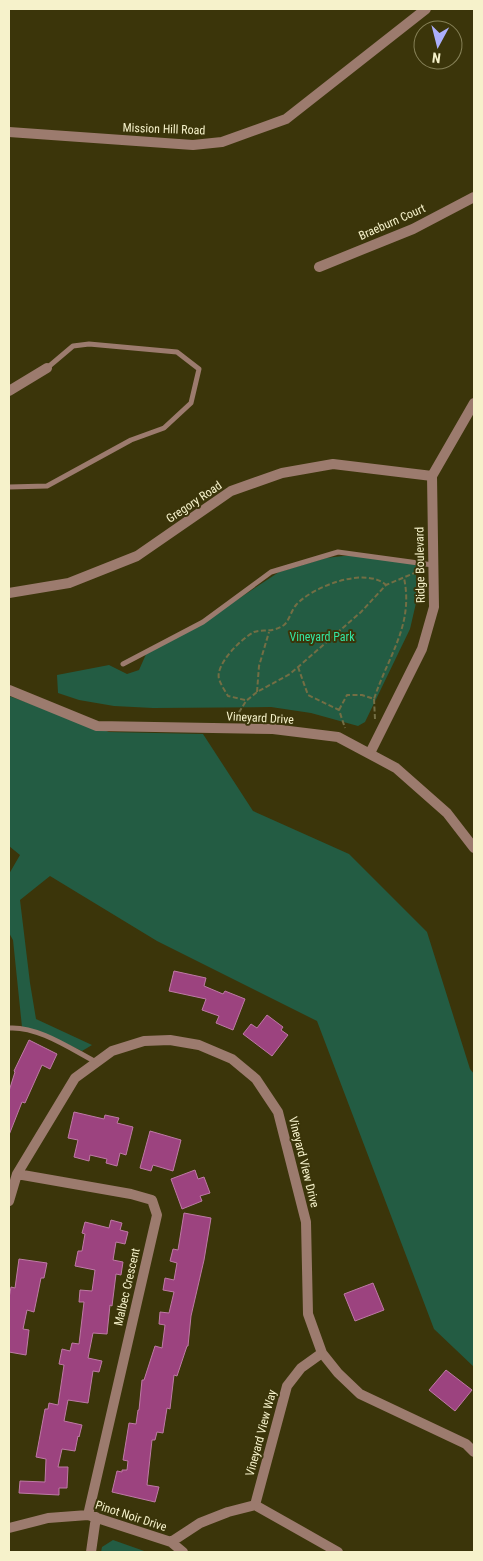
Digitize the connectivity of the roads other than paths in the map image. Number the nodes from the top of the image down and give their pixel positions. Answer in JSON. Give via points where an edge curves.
{"nodes":[{"id":1,"x":426,"y":9,"type":"edge"},
{"id":2,"x":9,"y":132,"type":"edge"},
{"id":3,"x":474,"y":196,"type":"edge"},
{"id":4,"x":319,"y":267,"type":"dead end"},
{"id":5,"x":47,"y":368,"type":"joint"},
{"id":6,"x":9,"y":391,"type":"edge"},
{"id":7,"x":474,"y":403,"type":"edge"},
{"id":8,"x":432,"y":476,"type":"junction"},
{"id":9,"x":9,"y":487,"type":"edge"},
{"id":10,"x":433,"y":565,"type":"junction"},
{"id":11,"x":9,"y":593,"type":"edge"},
{"id":12,"x":123,"y":664,"type":"dead end"},
{"id":13,"x":9,"y":690,"type":"edge"},
{"id":14,"x":370,"y":753,"type":"junction"},
{"id":15,"x":474,"y":848,"type":"edge"},
{"id":16,"x":9,"y":1028,"type":"edge"},
{"id":17,"x":96,"y":1062,"type":"junction"},
{"id":18,"x":18,"y":1174,"type":"junction"},
{"id":19,"x":9,"y":1201,"type":"edge"},
{"id":20,"x":322,"y":1353,"type":"junction"},
{"id":21,"x":474,"y":1452,"type":"edge"},
{"id":22,"x":255,"y":1505,"type":"junction"},
{"id":23,"x":92,"y":1516,"type":"junction"},
{"id":24,"x":9,"y":1528,"type":"edge"},
{"id":25,"x":171,"y":1542,"type":"junction"},
{"id":26,"x":91,"y":1552,"type":"edge"},
{"id":27,"x":183,"y":1552,"type":"edge"},
{"id":28,"x":338,"y":1552,"type":"edge"}],
"edges":[{"from":1,"to":2,"type":"street","name":"Mission Hill Road","via":[[286,119],[222,142],[193,145]]},
{"from":3,"to":4,"type":"street","name":"Braeburn Court","via":[[413,229]]},
{"from":5,"to":6,"type":"street"},
{"from":5,"to":9,"type":"lane","via":[[73,346],[90,344],[177,352],[199,369],[191,403],[164,428],[131,440],[47,486]]},
{"from":7,"to":8,"type":"street"},
{"from":8,"to":10,"type":"street","name":"Ridge Boulevard"},
{"from":8,"to":11,"type":"street","name":"Gregory Road","via":[[333,464],[282,472],[231,491],[137,556],[69,583]]},
{"from":10,"to":12,"type":"lane","via":[[338,552],[271,572],[203,622]]},
{"from":10,"to":14,"type":"street","name":"Ridge Boulevard","via":[[434,607],[422,649]]},
{"from":13,"to":14,"type":"street","name":"Vineyard Drive","via":[[97,726],[274,729],[338,737]]},
{"from":14,"to":15,"type":"street","name":"Vineyard Drive","via":[[396,768],[447,813]]},
{"from":16,"to":17,"type":"lane","via":[[38,1033]]},
{"from":17,"to":18,"type":"street","name":"Vineyard View Drive","via":[[75,1078]]},
{"from":17,"to":20,"type":"street","name":"Vineyard View Drive","via":[[112,1052],[144,1041],[170,1040],[199,1045],[232,1060],[256,1079],[278,1112],[306,1222],[308,1314]]},
{"from":18,"to":19,"type":"street","name":"Vineyard View Drive"},
{"from":18,"to":23,"type":"street","name":"Malbec Crescent","via":[[152,1200],[157,1216]]},
{"from":20,"to":21,"type":"street","name":"Vineyard View Drive","via":[[360,1394],[466,1444]]},
{"from":20,"to":22,"type":"street","name":"Vineyard View Way","via":[[301,1368],[287,1386]]},
{"from":22,"to":25,"type":"street","via":[[200,1523]]},
{"from":22,"to":28,"type":"street"},
{"from":23,"to":24,"type":"street","name":"Pinot Noir Drive","via":[[48,1518]]},
{"from":23,"to":25,"type":"street","name":"Pinot Noir Drive"},
{"from":23,"to":26,"type":"street"},
{"from":25,"to":27,"type":"street","name":"Pinot Noir Drive"}]}
